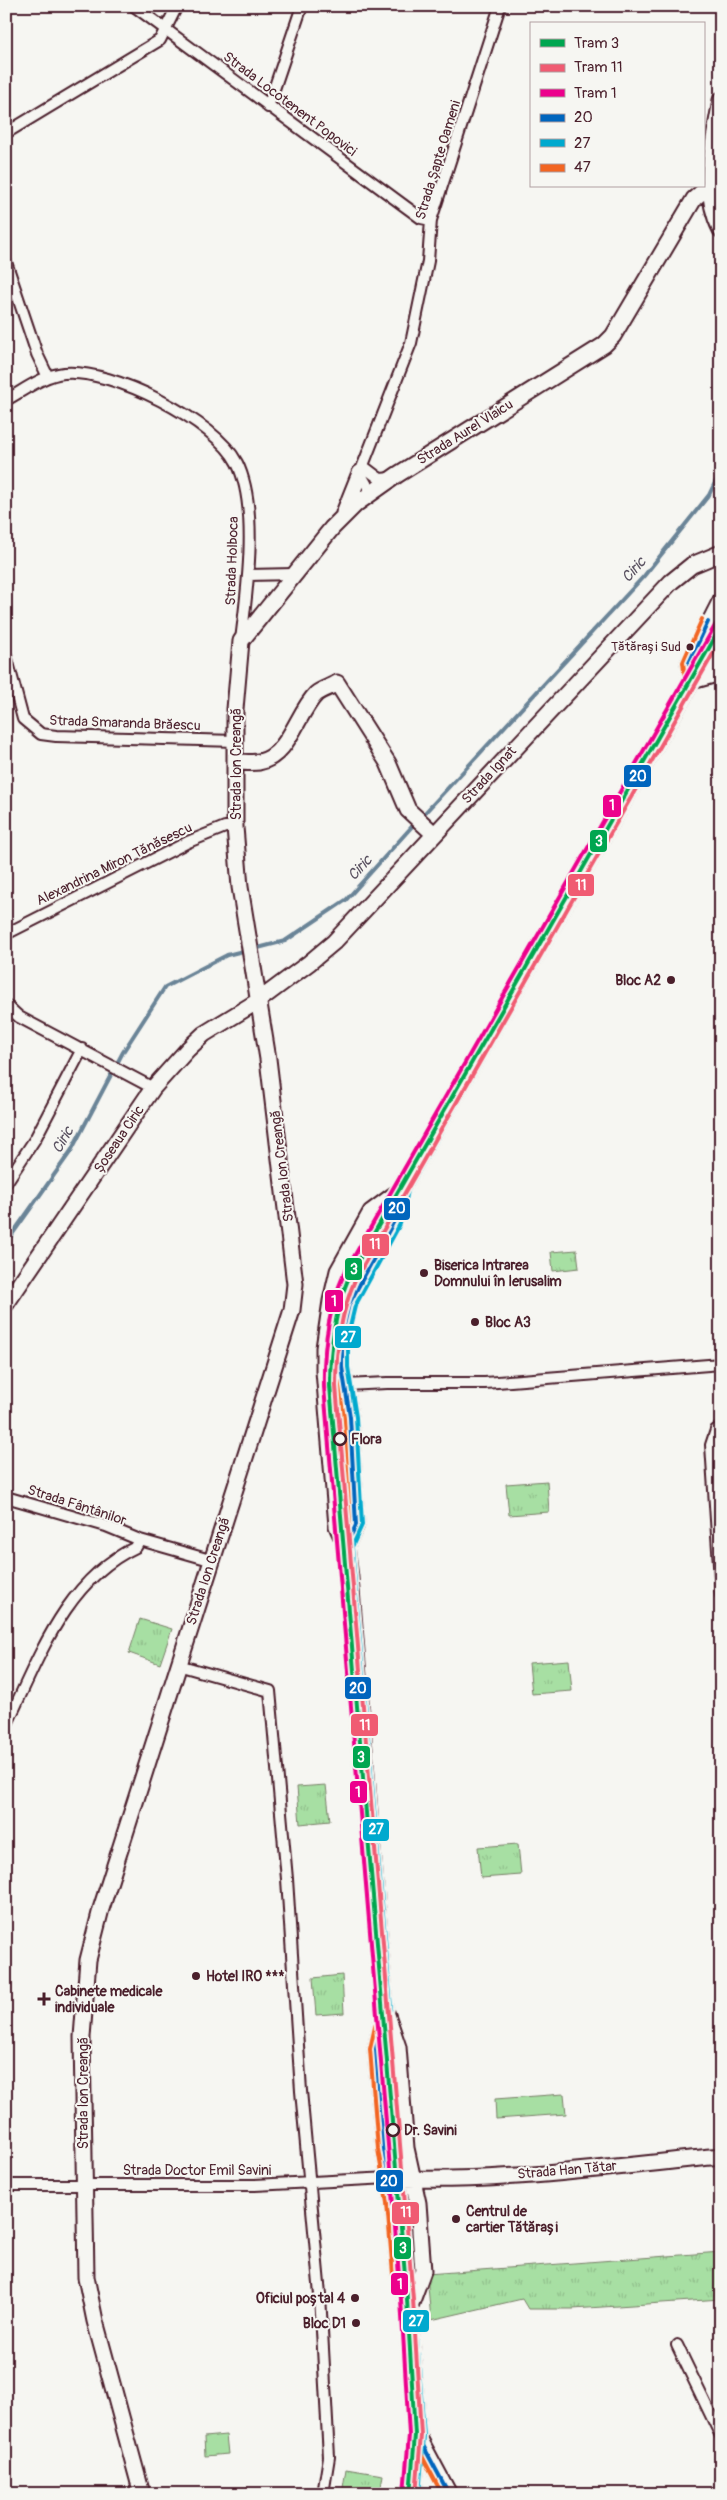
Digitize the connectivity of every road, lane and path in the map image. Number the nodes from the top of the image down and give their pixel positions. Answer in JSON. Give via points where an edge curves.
{"nodes":[{"id":1,"x":134,"y":6,"type":"edge"},
{"id":2,"x":177,"y":6,"type":"edge"},
{"id":3,"x":302,"y":6,"type":"edge"},
{"id":4,"x":500,"y":6,"type":"edge"},
{"id":5,"x":166,"y":30,"type":"junction"},
{"id":6,"x":721,"y":100,"type":"edge"},
{"id":7,"x":268,"y":106,"type":"junction"},
{"id":8,"x":6,"y":133,"type":"edge"},
{"id":9,"x":714,"y":140,"type":"junction"},
{"id":10,"x":704,"y":163,"type":"edge"},
{"id":11,"x":691,"y":188,"type":"edge"},
{"id":12,"x":716,"y":191,"type":"edge"},
{"id":13,"x":431,"y":220,"type":"junction"},
{"id":14,"x":680,"y":222,"type":"junction"},
{"id":15,"x":718,"y":225,"type":"edge"},
{"id":16,"x":6,"y":262,"type":"edge"},
{"id":17,"x":48,"y":377,"type":"junction"},
{"id":18,"x":6,"y":400,"type":"edge"},
{"id":19,"x":362,"y":469,"type":"junction"},
{"id":20,"x":393,"y":478,"type":"junction"},
{"id":21,"x":371,"y":492,"type":"junction"},
{"id":22,"x":343,"y":516,"type":"junction"},
{"id":23,"x":721,"y":553,"type":"edge"},
{"id":24,"x":294,"y":574,"type":"junction"},
{"id":25,"x":248,"y":575,"type":"junction"},
{"id":26,"x":721,"y":600,"type":"edge"},
{"id":27,"x":241,"y":641,"type":"junction"},
{"id":28,"x":6,"y":655,"type":"edge"},
{"id":29,"x":721,"y":662,"type":"edge"},
{"id":30,"x":692,"y":681,"type":"junction"},
{"id":31,"x":236,"y":741,"type":"junction"},
{"id":32,"x":236,"y":762,"type":"junction"},
{"id":33,"x":235,"y":826,"type":"junction"},
{"id":34,"x":429,"y":830,"type":"junction"},
{"id":35,"x":6,"y":934,"type":"edge"},
{"id":36,"x":258,"y":1001,"type":"junction"},
{"id":37,"x":6,"y":1005,"type":"edge"},
{"id":38,"x":82,"y":1049,"type":"junction"},
{"id":39,"x":146,"y":1085,"type":"junction"},
{"id":40,"x":6,"y":1183,"type":"edge"},
{"id":41,"x":402,"y":1189,"type":"junction"},
{"id":42,"x":6,"y":1304,"type":"edge"},
{"id":43,"x":721,"y":1364,"type":"edge"},
{"id":44,"x":344,"y":1385,"type":"junction"},
{"id":45,"x":324,"y":1386,"type":"junction"},
{"id":46,"x":721,"y":1427,"type":"edge"},
{"id":47,"x":6,"y":1497,"type":"edge"},
{"id":48,"x":140,"y":1540,"type":"junction"},
{"id":49,"x":346,"y":1546,"type":"junction"},
{"id":50,"x":210,"y":1560,"type":"junction"},
{"id":51,"x":721,"y":1595,"type":"edge"},
{"id":52,"x":178,"y":1665,"type":"junction"},
{"id":53,"x":6,"y":1726,"type":"edge"},
{"id":54,"x":385,"y":2009,"type":"junction"},
{"id":55,"x":721,"y":2156,"type":"edge"},
{"id":56,"x":389,"y":2178,"type":"junction"},
{"id":57,"x":412,"y":2179,"type":"junction"},
{"id":58,"x":310,"y":2182,"type":"junction"},
{"id":59,"x":84,"y":2184,"type":"junction"},
{"id":60,"x":6,"y":2185,"type":"edge"},
{"id":61,"x":409,"y":2309,"type":"junction"},
{"id":62,"x":677,"y":2346,"type":"dead end"},
{"id":63,"x":418,"y":2436,"type":"junction"},
{"id":64,"x":721,"y":2436,"type":"edge"},
{"id":65,"x":142,"y":2494,"type":"edge"},
{"id":66,"x":322,"y":2494,"type":"edge"},
{"id":67,"x":413,"y":2494,"type":"edge"},
{"id":68,"x":449,"y":2494,"type":"edge"}],
"edges":[{"from":1,"to":5,"type":"street","name":"Strada Locotenent Popovici"},
{"from":2,"to":5,"type":"street"},
{"from":3,"to":7,"type":"street"},
{"from":4,"to":13,"type":"street","name":"Strada Șapte Oameni"},
{"from":5,"to":7,"type":"street","name":"Strada Locotenent Popovici"},
{"from":5,"to":8,"type":"street","via":[[160,40]]},
{"from":6,"to":9,"type":"street"},
{"from":7,"to":13,"type":"street","name":"Strada Locotenent Popovici","via":[[421,218]]},
{"from":9,"to":10,"type":"street"},
{"from":9,"to":12,"type":"street"},
{"from":11,"to":14,"type":"street","name":"Strada Aurel Vlaicu"},
{"from":12,"to":14,"type":"street","name":"Strada Aurel Vlaicu","via":[[703,191]]},
{"from":12,"to":15,"type":"street","via":[[711,206]]},
{"from":13,"to":19,"type":"street","name":"Strada Șapte Oameni","via":[[426,270],[411,343]]},
{"from":14,"to":15,"type":"street","via":[[694,211],[701,210],[709,213]]},
{"from":14,"to":20,"type":"street","name":"Strada Aurel Vlaicu","via":[[613,336],[604,345]]},
{"from":16,"to":17,"type":"street"},
{"from":17,"to":18,"type":"street"},
{"from":17,"to":25,"type":"street","name":"Strada Holboca","via":[[64,373],[81,374],[108,378],[133,387],[201,426],[223,444],[237,463],[244,484],[248,513]]},
{"from":19,"to":20,"type":"street","via":[[380,479]]},
{"from":19,"to":21,"type":"street"},
{"from":19,"to":22,"type":"street"},
{"from":20,"to":21,"type":"street","name":"Strada Aurel Vlaicu"},
{"from":21,"to":22,"type":"street","name":"Strada Aurel Vlaicu"},
{"from":22,"to":24,"type":"street","name":"Strada Aurel Vlaicu"},
{"from":23,"to":34,"type":"street","name":"Strada Ignat","via":[[692,565],[671,582]]},
{"from":24,"to":25,"type":"street"},
{"from":24,"to":27,"type":"street","name":"Strada Aurel Vlaicu"},
{"from":25,"to":27,"type":"street","name":"Strada Holboca"},
{"from":26,"to":30,"type":"street","via":[[689,663]]},
{"from":27,"to":31,"type":"street","name":"Strada Ion Creangă"},
{"from":28,"to":31,"type":"street","name":"Strada Smaranda Brăescu","via":[[23,719],[41,734]]},
{"from":29,"to":30,"type":"street","via":[[712,675]]},
{"from":30,"to":41,"type":"street"},
{"from":31,"to":32,"type":"street","name":"Strada Ion Creangă"},
{"from":32,"to":33,"type":"street","name":"Strada Ion Creangă"},
{"from":32,"to":34,"type":"street","via":[[261,762],[272,756],[317,693],[337,683],[388,763],[408,810]]},
{"from":33,"to":35,"type":"street","name":"Alexandrina Miron Tănăsescu","via":[[188,842]]},
{"from":33,"to":36,"type":"street","name":"Strada Ion Creangă","via":[[240,887]]},
{"from":34,"to":36,"type":"street","name":"Strada Ignat","via":[[334,942]]},
{"from":36,"to":39,"type":"street","name":"Șoseaua Ciric","via":[[204,1034]]},
{"from":36,"to":50,"type":"street","name":"Strada Ion Creangă","via":[[280,1146],[295,1284],[292,1310]]},
{"from":37,"to":38,"type":"street","via":[[19,1017]]},
{"from":38,"to":39,"type":"street"},
{"from":38,"to":40,"type":"street","via":[[35,1139]]},
{"from":39,"to":42,"type":"street","name":"Șoseaua Ciric"},
{"from":41,"to":44,"type":"street","via":[[394,1220],[345,1316],[342,1349]]},
{"from":41,"to":45,"type":"street","via":[[371,1212],[338,1271],[326,1326]]},
{"from":43,"to":44,"type":"street","via":[[485,1383]]},
{"from":44,"to":45,"type":"street"},
{"from":44,"to":49,"type":"street","via":[[350,1417],[356,1525]]},
{"from":45,"to":49,"type":"street","via":[[337,1526]]},
{"from":46,"to":51,"type":"street","via":[[716,1430],[711,1445]]},
{"from":47,"to":48,"type":"street","name":"Strada Fântânilor","via":[[106,1526]]},
{"from":48,"to":50,"type":"street","name":"Strada Fântânilor"},
{"from":48,"to":53,"type":"street","via":[[136,1547],[95,1573],[67,1606]]},
{"from":49,"to":54,"type":"street"},
{"from":50,"to":52,"type":"street","name":"Strada Ion Creangă"},
{"from":52,"to":58,"type":"street","via":[[270,1690]]},
{"from":52,"to":59,"type":"street","name":"Strada Ion Creangă","via":[[88,1960],[82,2038]]},
{"from":54,"to":56,"type":"street","via":[[376,2049]]},
{"from":54,"to":57,"type":"street","via":[[398,2047],[406,2148]]},
{"from":55,"to":57,"type":"street","name":"Strada Han Tătar","via":[[545,2173]]},
{"from":56,"to":57,"type":"street","name":"Strada Han Tătar"},
{"from":56,"to":58,"type":"street","name":"Strada Doctor Emil Savini"},
{"from":56,"to":61,"type":"street","via":[[399,2272]]},
{"from":57,"to":61,"type":"street","via":[[418,2203],[423,2272]]},
{"from":58,"to":59,"type":"street","name":"Strada Doctor Emil Savini","via":[[255,2185]]},
{"from":58,"to":66,"type":"street","via":[[328,2420],[329,2457]]},
{"from":59,"to":60,"type":"street","name":"Strada Doctor Emil Savini"},
{"from":59,"to":65,"type":"street","name":"Strada Ion Creangă","via":[[86,2277],[95,2322]]},
{"from":61,"to":63,"type":"street"},
{"from":62,"to":64,"type":"street"},
{"from":63,"to":67,"type":"street"},
{"from":63,"to":68,"type":"street"}]}
